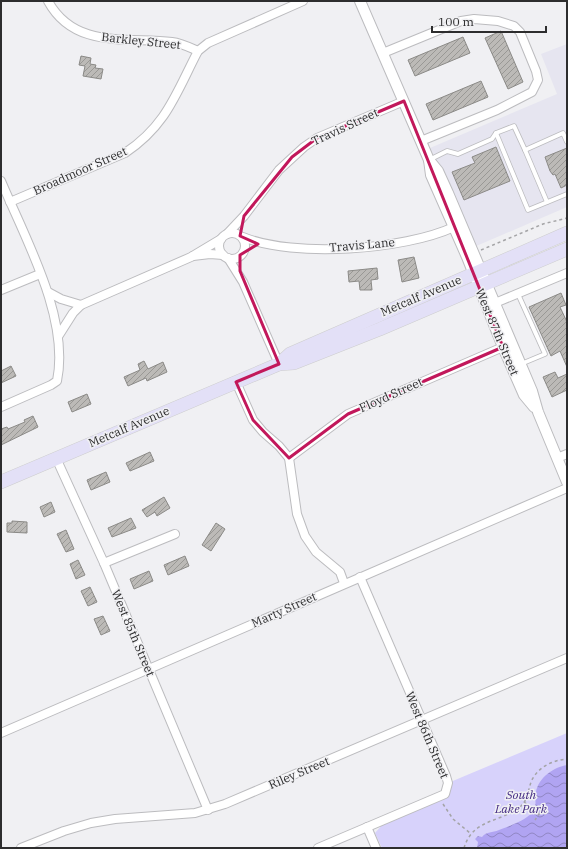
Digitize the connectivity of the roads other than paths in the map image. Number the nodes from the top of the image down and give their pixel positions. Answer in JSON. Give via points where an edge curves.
{"nodes":[{"id":1,"x":48,"y":1,"type":"edge"},
{"id":2,"x":303,"y":1,"type":"edge"},
{"id":3,"x":360,"y":1,"type":"edge"},
{"id":4,"x":198,"y":51,"type":"junction"},
{"id":5,"x":383,"y":53,"type":"junction"},
{"id":6,"x":404,"y":101,"type":"junction"},
{"id":7,"x":496,"y":134,"type":"junction"},
{"id":8,"x":421,"y":141,"type":"junction"},
{"id":9,"x":567,"y":142,"type":"edge"},
{"id":10,"x":525,"y":150,"type":"junction"},
{"id":11,"x":429,"y":160,"type":"junction"},
{"id":12,"x":1,"y":181,"type":"edge"},
{"id":13,"x":567,"y":194,"type":"edge"},
{"id":14,"x":10,"y":202,"type":"junction"},
{"id":15,"x":547,"y":202,"type":"junction"},
{"id":16,"x":244,"y":216,"type":"junction"},
{"id":17,"x":454,"y":227,"type":"junction"},
{"id":18,"x":567,"y":233,"type":"edge"},
{"id":19,"x":224,"y":236,"type":"junction"},
{"id":20,"x":242,"y":237,"type":"junction"},
{"id":21,"x":267,"y":245,"type":"junction"},
{"id":22,"x":567,"y":249,"type":"edge"},
{"id":23,"x":241,"y":255,"type":"junction"},
{"id":24,"x":191,"y":257,"type":"junction"},
{"id":25,"x":225,"y":257,"type":"junction"},
{"id":26,"x":477,"y":272,"type":"junction"},
{"id":27,"x":567,"y":273,"type":"edge"},
{"id":28,"x":40,"y":274,"type":"junction"},
{"id":29,"x":243,"y":282,"type":"junction"},
{"id":30,"x":482,"y":285,"type":"junction"},
{"id":31,"x":1,"y":290,"type":"edge"},
{"id":32,"x":48,"y":292,"type":"junction"},
{"id":33,"x":518,"y":294,"type":"junction"},
{"id":34,"x":495,"y":303,"type":"junction"},
{"id":35,"x":81,"y":305,"type":"junction"},
{"id":36,"x":58,"y":334,"type":"junction"},
{"id":37,"x":503,"y":347,"type":"junction"},
{"id":38,"x":279,"y":364,"type":"junction"},
{"id":39,"x":520,"y":364,"type":"junction"},
{"id":40,"x":236,"y":382,"type":"junction"},
{"id":41,"x":1,"y":407,"type":"edge"},
{"id":42,"x":538,"y":412,"type":"junction"},
{"id":43,"x":567,"y":454,"type":"edge"},
{"id":44,"x":56,"y":458,"type":"junction"},
{"id":45,"x":289,"y":458,"type":"junction"},
{"id":46,"x":557,"y":458,"type":"junction"},
{"id":47,"x":1,"y":482,"type":"edge"},
{"id":48,"x":567,"y":482,"type":"edge"},
{"id":49,"x":567,"y":488,"type":"edge"},
{"id":50,"x":175,"y":534,"type":"dead end"},
{"id":51,"x":104,"y":563,"type":"junction"},
{"id":52,"x":360,"y":577,"type":"junction"},
{"id":53,"x":344,"y":583,"type":"junction"},
{"id":54,"x":567,"y":658,"type":"edge"},
{"id":55,"x":148,"y":670,"type":"junction"},
{"id":56,"x":422,"y":720,"type":"junction"},
{"id":57,"x":1,"y":733,"type":"edge"},
{"id":58,"x":208,"y":810,"type":"junction"},
{"id":59,"x":367,"y":827,"type":"junction"},
{"id":60,"x":21,"y":848,"type":"edge"},
{"id":61,"x":318,"y":848,"type":"edge"},
{"id":62,"x":376,"y":848,"type":"edge"}],
"edges":[{"from":1,"to":4,"type":"street","name":"Barkley Street","via":[[66,22],[91,36],[173,42]]},
{"from":2,"to":4,"type":"street","name":"Broadmoor Street","via":[[208,43]]},
{"from":3,"to":5,"type":"street","name":"West 87th Street"},
{"from":4,"to":14,"type":"street","name":"Broadmoor Street","via":[[161,121],[139,143],[125,152]]},
{"from":5,"to":6,"type":"street","name":"West 87th Street"},
{"from":5,"to":8,"type":"street","via":[[461,21],[474,19],[498,21],[514,26],[520,32],[532,59],[538,80],[532,92],[497,110]]},
{"from":6,"to":8,"type":"street","name":"West 87th Street"},
{"from":6,"to":16,"type":"street","name":"Travis Street","via":[[317,138],[304,147],[279,170]]},
{"from":7,"to":10,"type":"lane","via":[[514,126]]},
{"from":7,"to":11,"type":"lane","via":[[492,139],[458,154],[447,151]]},
{"from":7,"to":15,"type":"lane","via":[[528,210]]},
{"from":8,"to":11,"type":"street","name":"West 87th Street"},
{"from":9,"to":10,"type":"lane","via":[[563,133]]},
{"from":10,"to":15,"type":"lane"},
{"from":11,"to":17,"type":"street","name":"West 87th Street","via":[[431,175]]},
{"from":11,"to":26,"type":"street","name":"West 87th Street","via":[[438,171],[475,253]]},
{"from":12,"to":14,"type":"street"},
{"from":13,"to":15,"type":"lane"},
{"from":14,"to":28,"type":"street"},
{"from":16,"to":19,"type":"street","name":"Travis Street"},
{"from":16,"to":20,"type":"street","name":"Travis Street"},
{"from":17,"to":21,"type":"street","name":"Travis Lane","via":[[429,237],[357,248]]},
{"from":17,"to":26,"type":"street","name":"West 87th Street"},
{"from":18,"to":26,"type":"main road","name":"Metcalf Avenue"},
{"from":19,"to":20,"type":"street","via":[[235,233]]},
{"from":19,"to":24,"type":"street","name":"Travis Street"},
{"from":19,"to":25,"type":"street","via":[[219,246]]},
{"from":20,"to":21,"type":"street","name":"Travis Lane"},
{"from":20,"to":23,"type":"street","via":[[245,246]]},
{"from":21,"to":23,"type":"street","name":"Travis Lane","via":[[249,249]]},
{"from":22,"to":30,"type":"main road","name":"Metcalf Avenue"},
{"from":23,"to":25,"type":"street","via":[[235,258]]},
{"from":23,"to":29,"type":"street"},
{"from":24,"to":25,"type":"street","name":"Travis Street","via":[[210,254]]},
{"from":24,"to":35,"type":"street","name":"Travis Street"},
{"from":25,"to":29,"type":"street"},
{"from":26,"to":30,"type":"street","name":"West 87th Street"},
{"from":26,"to":38,"type":"main road","name":"Metcalf Avenue","via":[[290,354]]},
{"from":27,"to":33,"type":"street"},
{"from":28,"to":31,"type":"street"},
{"from":28,"to":32,"type":"street"},
{"from":29,"to":38,"type":"street"},
{"from":30,"to":34,"type":"street","name":"West 87th Street"},
{"from":30,"to":37,"type":"street","name":"West 87th Street"},
{"from":30,"to":38,"type":"main road","name":"Metcalf Avenue","via":[[294,363]]},
{"from":32,"to":35,"type":"street"},
{"from":32,"to":36,"type":"street"},
{"from":33,"to":34,"type":"street"},
{"from":33,"to":39,"type":"lane","via":[[545,354]]},
{"from":34,"to":39,"type":"street","name":"West 87th Street"},
{"from":35,"to":36,"type":"street","name":"Travis Street"},
{"from":36,"to":41,"type":"street","via":[[57,381]]},
{"from":37,"to":42,"type":"street","name":"West 87th Street","via":[[524,395]]},
{"from":37,"to":45,"type":"street","name":"Floyd Street","via":[[348,414]]},
{"from":38,"to":40,"type":"main road","name":"Metcalf Avenue"},
{"from":39,"to":42,"type":"street","name":"West 87th Street"},
{"from":40,"to":44,"type":"main road","name":"Metcalf Avenue"},
{"from":40,"to":45,"type":"street","via":[[253,420]]},
{"from":42,"to":46,"type":"street","name":"West 87th Street"},
{"from":43,"to":46,"type":"street"},
{"from":44,"to":47,"type":"main road","name":"Metcalf Avenue"},
{"from":44,"to":51,"type":"street","name":"West 85th Street"},
{"from":45,"to":53,"type":"street","via":[[297,514],[305,536],[316,552],[340,572]]},
{"from":46,"to":48,"type":"street","name":"West 87th Street"},
{"from":49,"to":52,"type":"street","name":"Marty Street"},
{"from":50,"to":51,"type":"street"},
{"from":51,"to":55,"type":"street","name":"West 85th Street"},
{"from":52,"to":53,"type":"street","name":"Marty Street"},
{"from":52,"to":56,"type":"street","name":"West 86th Street"},
{"from":53,"to":55,"type":"street","name":"Marty Street"},
{"from":54,"to":56,"type":"street","name":"Riley Street"},
{"from":55,"to":57,"type":"street","name":"Marty Street"},
{"from":55,"to":58,"type":"street","name":"West 85th Street"},
{"from":56,"to":58,"type":"street","name":"Riley Street"},
{"from":56,"to":59,"type":"street","name":"West 86th Street","via":[[446,776],[448,783],[445,794]]},
{"from":58,"to":60,"type":"street","name":"Riley Street","via":[[91,823]]},
{"from":59,"to":61,"type":"street"},
{"from":59,"to":62,"type":"street"}]}
